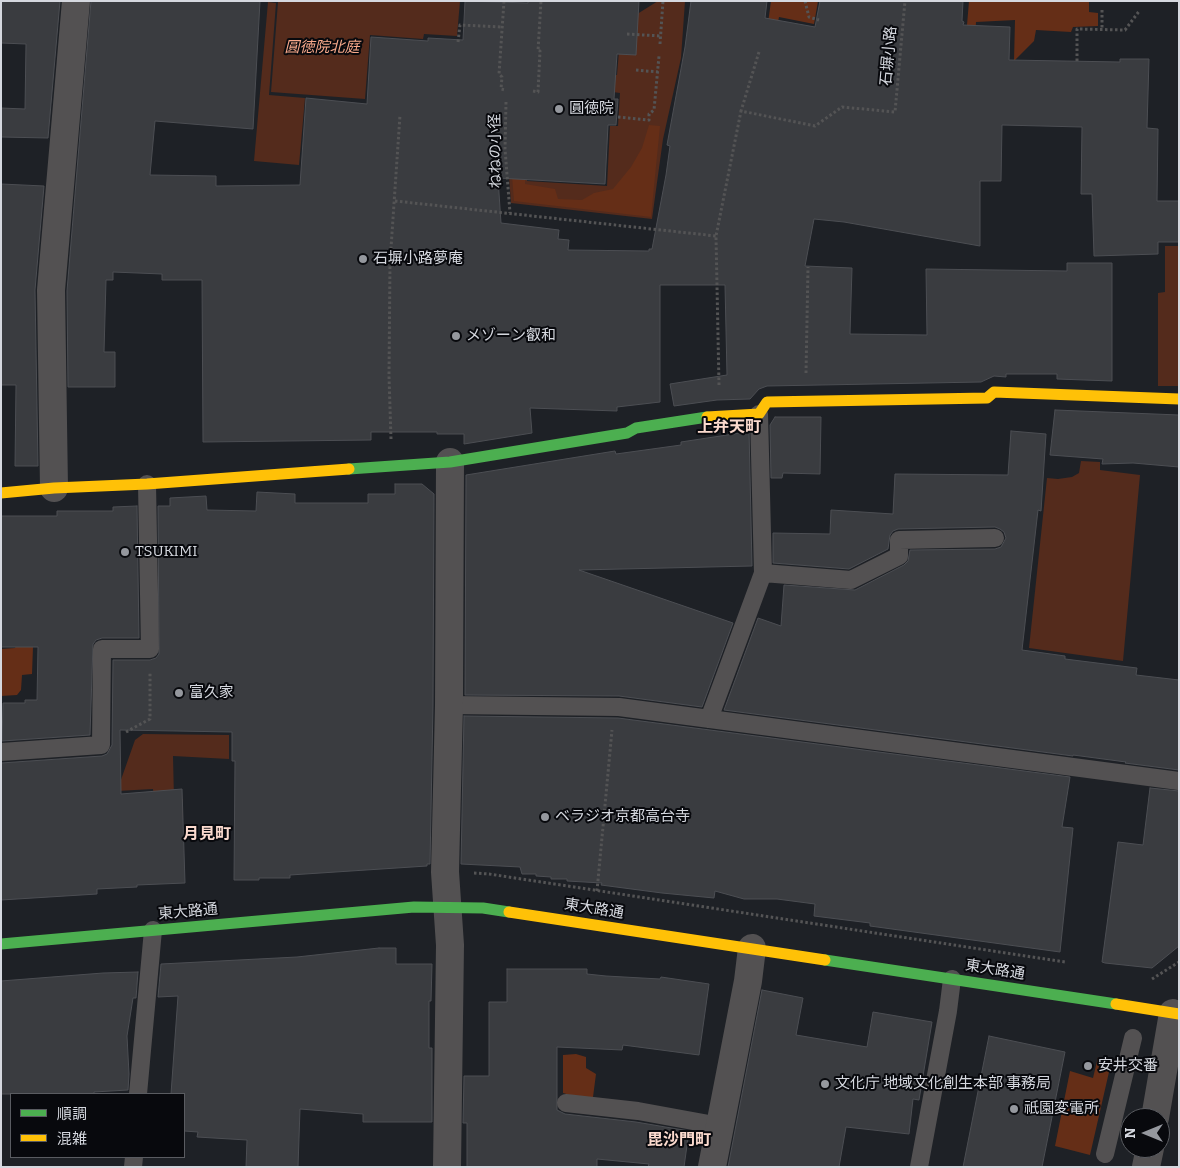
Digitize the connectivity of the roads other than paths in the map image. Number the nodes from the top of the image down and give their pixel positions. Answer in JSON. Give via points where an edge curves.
{"nodes":[{"id":1,"x":76,"y":1,"type":"edge"},
{"id":2,"x":1179,"y":399,"type":"edge"},
{"id":3,"x":758,"y":414,"type":"junction"},
{"id":4,"x":450,"y":462,"type":"junction"},
{"id":5,"x":147,"y":484,"type":"junction"},
{"id":6,"x":54,"y":488,"type":"junction"},
{"id":7,"x":1,"y":493,"type":"edge"},
{"id":8,"x":995,"y":538,"type":"dead end"},
{"id":9,"x":762,"y":573,"type":"junction"},
{"id":10,"x":449,"y":705,"type":"junction"},
{"id":11,"x":709,"y":719,"type":"junction"},
{"id":12,"x":1,"y":752,"type":"edge"},
{"id":13,"x":1179,"y":780,"type":"edge"},
{"id":14,"x":447,"y":907,"type":"junction"},
{"id":15,"x":153,"y":930,"type":"junction"},
{"id":16,"x":1,"y":944,"type":"edge"},
{"id":17,"x":752,"y":948,"type":"junction"},
{"id":18,"x":952,"y":978,"type":"junction"},
{"id":19,"x":1176,"y":1014,"type":"edge"},
{"id":20,"x":1133,"y":1038,"type":"dead end"},
{"id":21,"x":138,"y":1093,"type":"edge"},
{"id":22,"x":566,"y":1103,"type":"dead end"},
{"id":23,"x":1157,"y":1108,"type":"edge"},
{"id":24,"x":720,"y":1126,"type":"junction"},
{"id":25,"x":1103,"y":1161,"type":"edge"},
{"id":26,"x":447,"y":1167,"type":"edge"},
{"id":27,"x":712,"y":1167,"type":"edge"},
{"id":28,"x":919,"y":1167,"type":"edge"}],
"edges":[{"from":1,"to":6,"type":"street","via":[[51,290]]},
{"from":2,"to":3,"type":"street","via":[[994,392],[987,398],[767,402]]},
{"from":3,"to":4,"type":"street","via":[[719,415]]},
{"from":3,"to":9,"type":"lane"},
{"from":4,"to":5,"type":"street"},
{"from":4,"to":10,"type":"street"},
{"from":5,"to":6,"type":"street"},
{"from":5,"to":12,"type":"lane","via":[[150,649],[102,649],[102,745]]},
{"from":6,"to":7,"type":"street"},
{"from":8,"to":9,"type":"lane","via":[[899,540],[899,556],[851,580]]},
{"from":9,"to":11,"type":"lane"},
{"from":10,"to":11,"type":"lane","via":[[614,707]]},
{"from":10,"to":14,"type":"street"},
{"from":11,"to":13,"type":"lane"},
{"from":14,"to":15,"type":"street","name":"東大路通","via":[[414,907]]},
{"from":14,"to":17,"type":"street","name":"東大路通","via":[[483,908]]},
{"from":14,"to":26,"type":"street","via":[[450,945]]},
{"from":15,"to":16,"type":"street","name":"東大路通"},
{"from":15,"to":21,"type":"lane"},
{"from":17,"to":18,"type":"street","name":"東大路通"},
{"from":17,"to":24,"type":"street"},
{"from":18,"to":19,"type":"street","name":"東大路通"},
{"from":18,"to":28,"type":"lane"},
{"from":19,"to":23,"type":"street"},
{"from":20,"to":25,"type":"lane"},
{"from":22,"to":24,"type":"lane","via":[[638,1111]]},
{"from":24,"to":27,"type":"street"}]}
